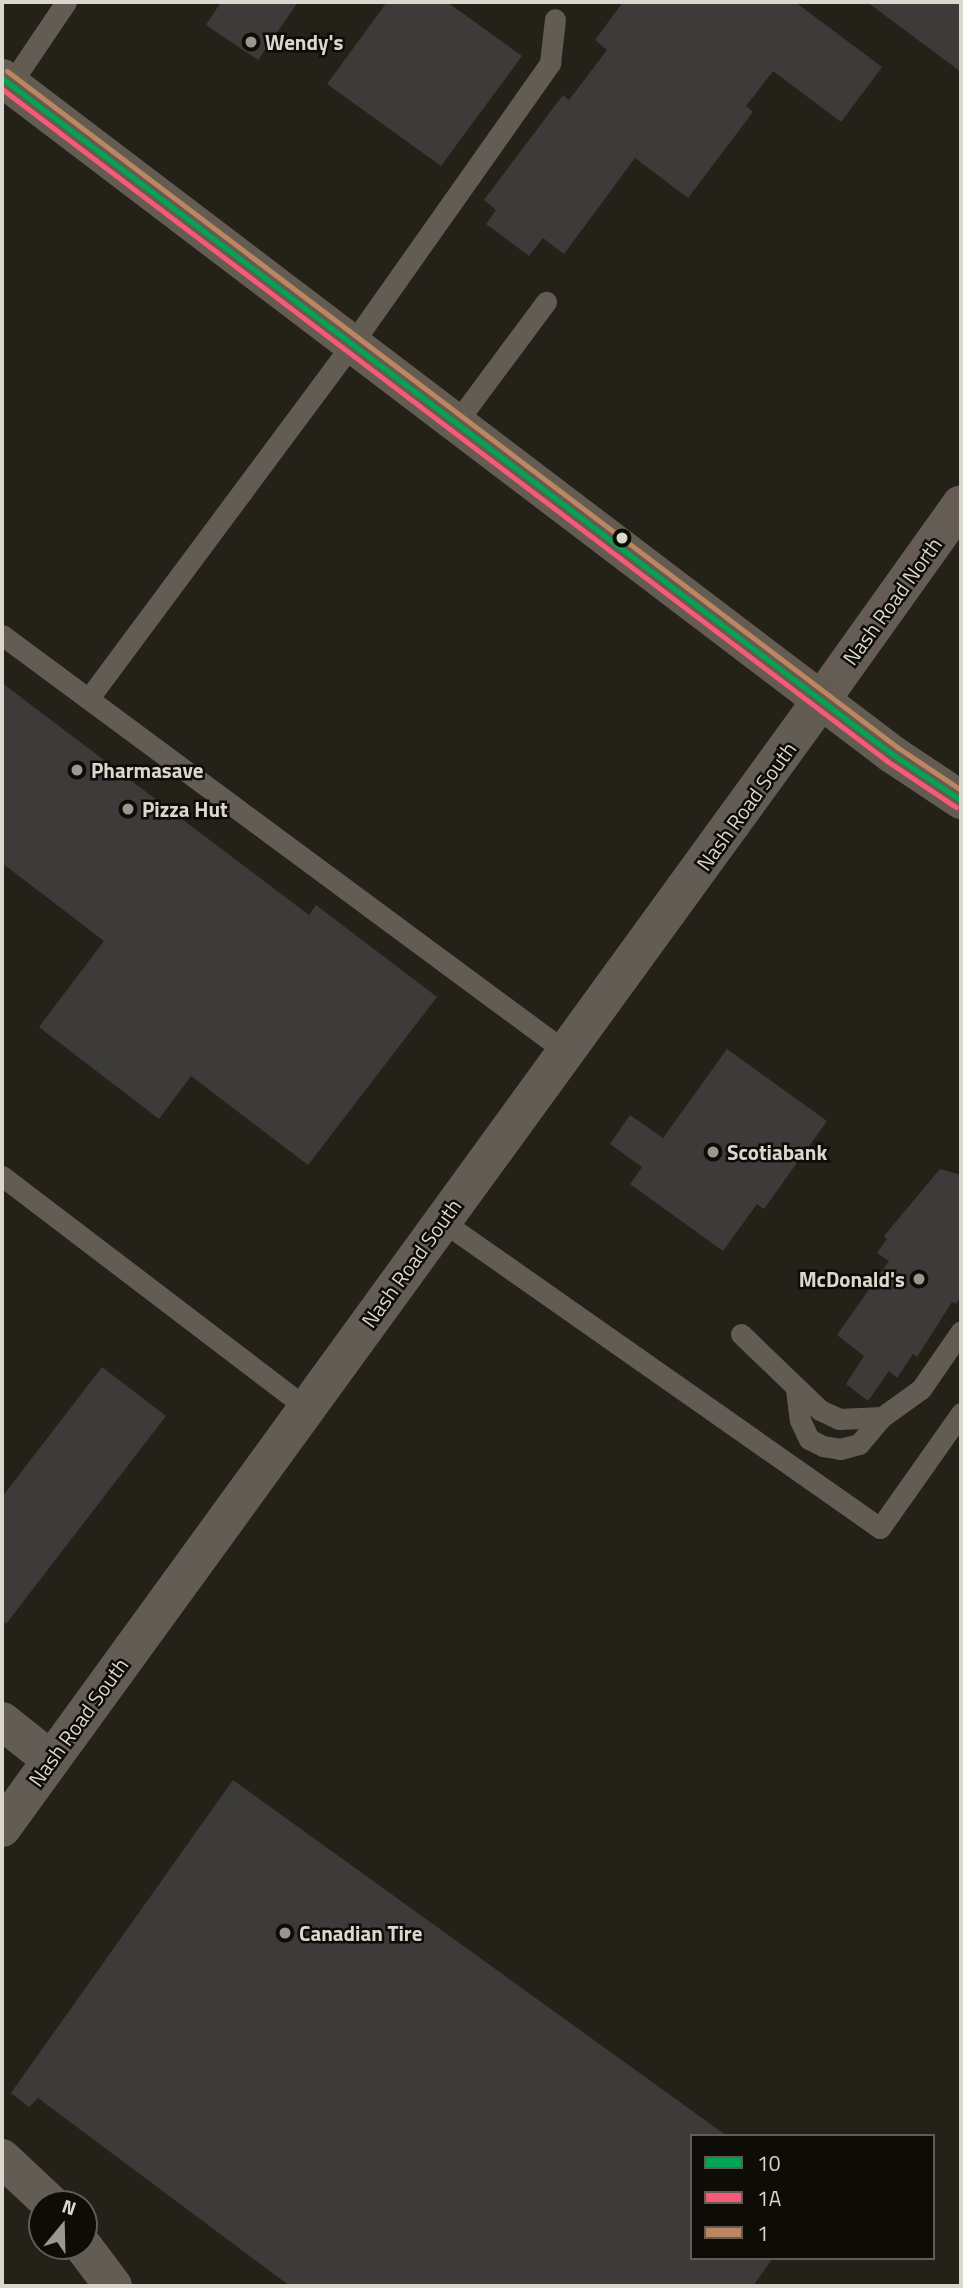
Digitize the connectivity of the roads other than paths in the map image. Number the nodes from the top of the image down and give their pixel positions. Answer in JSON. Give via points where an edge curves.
{"nodes":[{"id":1,"x":66,"y":2,"type":"edge"},
{"id":2,"x":555,"y":19,"type":"dead end"},
{"id":3,"x":6,"y":82,"type":"edge"},
{"id":4,"x":546,"y":302,"type":"dead end"},
{"id":5,"x":352,"y":344,"type":"junction"},
{"id":6,"x":456,"y":423,"type":"junction"},
{"id":7,"x":961,"y":504,"type":"edge"},
{"id":8,"x":2,"y":635,"type":"edge"},
{"id":9,"x":89,"y":698,"type":"junction"},
{"id":10,"x":822,"y":699,"type":"junction"},
{"id":11,"x":961,"y":800,"type":"edge"},
{"id":12,"x":566,"y":1052,"type":"junction"},
{"id":13,"x":2,"y":1176,"type":"edge"},
{"id":14,"x":442,"y":1221,"type":"junction"},
{"id":15,"x":961,"y":1331,"type":"edge"},
{"id":16,"x":741,"y":1334,"type":"dead end"},
{"id":17,"x":796,"y":1389,"type":"junction"},
{"id":18,"x":306,"y":1408,"type":"junction"},
{"id":19,"x":961,"y":1413,"type":"edge"},
{"id":20,"x":882,"y":1416,"type":"junction"},
{"id":21,"x":2,"y":1721,"type":"edge"},
{"id":22,"x":50,"y":1759,"type":"junction"},
{"id":23,"x":2,"y":1828,"type":"edge"},
{"id":24,"x":2,"y":2158,"type":"edge"},
{"id":25,"x":36,"y":2190,"type":"edge"},
{"id":26,"x":94,"y":2260,"type":"edge"},
{"id":27,"x":113,"y":2286,"type":"edge"}],
"edges":[{"from":1,"to":3,"type":"lane"},
{"from":2,"to":5,"type":"lane","via":[[550,63]]},
{"from":3,"to":5,"type":"main road"},
{"from":4,"to":6,"type":"lane"},
{"from":5,"to":6,"type":"main road"},
{"from":5,"to":9,"type":"lane"},
{"from":6,"to":10,"type":"main road"},
{"from":7,"to":10,"type":"main road","name":"Nash Road North"},
{"from":8,"to":9,"type":"lane"},
{"from":9,"to":12,"type":"lane"},
{"from":10,"to":11,"type":"main road"},
{"from":10,"to":12,"type":"street","name":"Nash Road South"},
{"from":12,"to":14,"type":"street","name":"Nash Road South"},
{"from":13,"to":18,"type":"lane"},
{"from":14,"to":18,"type":"street","name":"Nash Road South"},
{"from":14,"to":19,"type":"lane","via":[[880,1528]]},
{"from":15,"to":20,"type":"lane","via":[[921,1389]]},
{"from":16,"to":17,"type":"lane"},
{"from":17,"to":20,"type":"lane","via":[[839,1419]]},
{"from":17,"to":20,"type":"lane","via":[[800,1420],[809,1438],[823,1446],[840,1449],[859,1444]]},
{"from":18,"to":22,"type":"street","name":"Nash Road South"},
{"from":21,"to":22,"type":"street"},
{"from":22,"to":23,"type":"street","name":"Nash Road South"},
{"from":24,"to":25,"type":"street"},
{"from":26,"to":27,"type":"street"}]}
